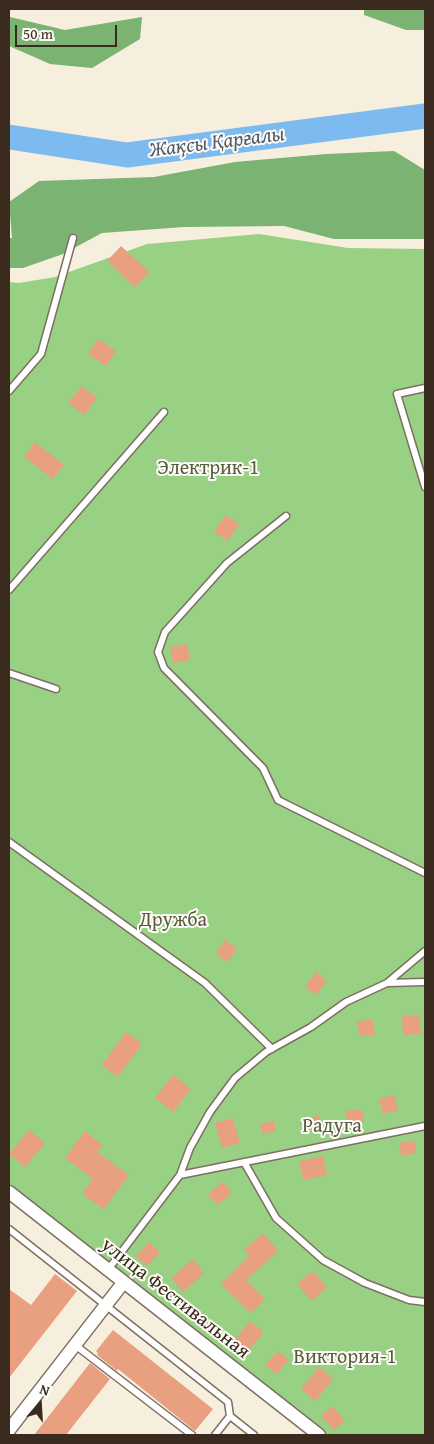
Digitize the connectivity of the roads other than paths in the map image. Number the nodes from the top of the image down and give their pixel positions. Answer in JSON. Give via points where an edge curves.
{"nodes":[{"id":1,"x":72,"y":238,"type":"dead end"},
{"id":2,"x":425,"y":388,"type":"edge"},
{"id":3,"x":9,"y":392,"type":"edge"},
{"id":4,"x":164,"y":412,"type":"dead end"},
{"id":5,"x":425,"y":486,"type":"edge"},
{"id":6,"x":286,"y":516,"type":"dead end"},
{"id":7,"x":9,"y":590,"type":"edge"},
{"id":8,"x":9,"y":673,"type":"edge"},
{"id":9,"x":56,"y":689,"type":"dead end"},
{"id":10,"x":9,"y":842,"type":"edge"},
{"id":11,"x":425,"y":873,"type":"edge"},
{"id":12,"x":425,"y":951,"type":"edge"},
{"id":13,"x":425,"y":982,"type":"edge"},
{"id":14,"x":387,"y":983,"type":"junction"},
{"id":15,"x":272,"y":1048,"type":"junction"},
{"id":16,"x":425,"y":1126,"type":"edge"},
{"id":17,"x":244,"y":1162,"type":"junction"},
{"id":18,"x":180,"y":1175,"type":"junction"},
{"id":19,"x":9,"y":1192,"type":"edge"},
{"id":20,"x":9,"y":1229,"type":"edge"},
{"id":21,"x":107,"y":1270,"type":"junction"},
{"id":22,"x":123,"y":1283,"type":"junction"},
{"id":23,"x":425,"y":1302,"type":"edge"},
{"id":24,"x":105,"y":1306,"type":"junction"},
{"id":25,"x":75,"y":1345,"type":"junction"},
{"id":26,"x":230,"y":1416,"type":"junction"},
{"id":27,"x":9,"y":1430,"type":"edge"},
{"id":28,"x":192,"y":1435,"type":"edge"},
{"id":29,"x":215,"y":1435,"type":"edge"},
{"id":30,"x":254,"y":1435,"type":"edge"},
{"id":31,"x":319,"y":1435,"type":"edge"}],
"edges":[{"from":1,"to":3,"type":"lane","via":[[41,354]]},
{"from":2,"to":5,"type":"lane","via":[[397,394]]},
{"from":4,"to":7,"type":"lane"},
{"from":6,"to":11,"type":"lane","via":[[227,563],[165,632],[158,652],[164,668],[263,768],[278,800]]},
{"from":8,"to":9,"type":"lane"},
{"from":10,"to":15,"type":"lane","via":[[206,983]]},
{"from":12,"to":14,"type":"lane"},
{"from":13,"to":14,"type":"lane"},
{"from":14,"to":15,"type":"lane","via":[[346,1002]]},
{"from":15,"to":18,"type":"lane","via":[[235,1078],[210,1112],[190,1148]]},
{"from":16,"to":17,"type":"lane"},
{"from":17,"to":18,"type":"lane"},
{"from":17,"to":23,"type":"lane","via":[[276,1218],[323,1260],[366,1283],[408,1300]]},
{"from":18,"to":21,"type":"lane"},
{"from":19,"to":21,"type":"street","name":"улица Фестивальная"},
{"from":20,"to":24,"type":"lane"},
{"from":21,"to":22,"type":"street","name":"улица Фестивальная"},
{"from":22,"to":24,"type":"street"},
{"from":22,"to":31,"type":"street","name":"улица Фестивальная"},
{"from":24,"to":25,"type":"street"},
{"from":24,"to":26,"type":"lane","via":[[228,1402]]},
{"from":25,"to":27,"type":"street"},
{"from":25,"to":28,"type":"lane"},
{"from":26,"to":29,"type":"lane"},
{"from":26,"to":30,"type":"lane"}]}
